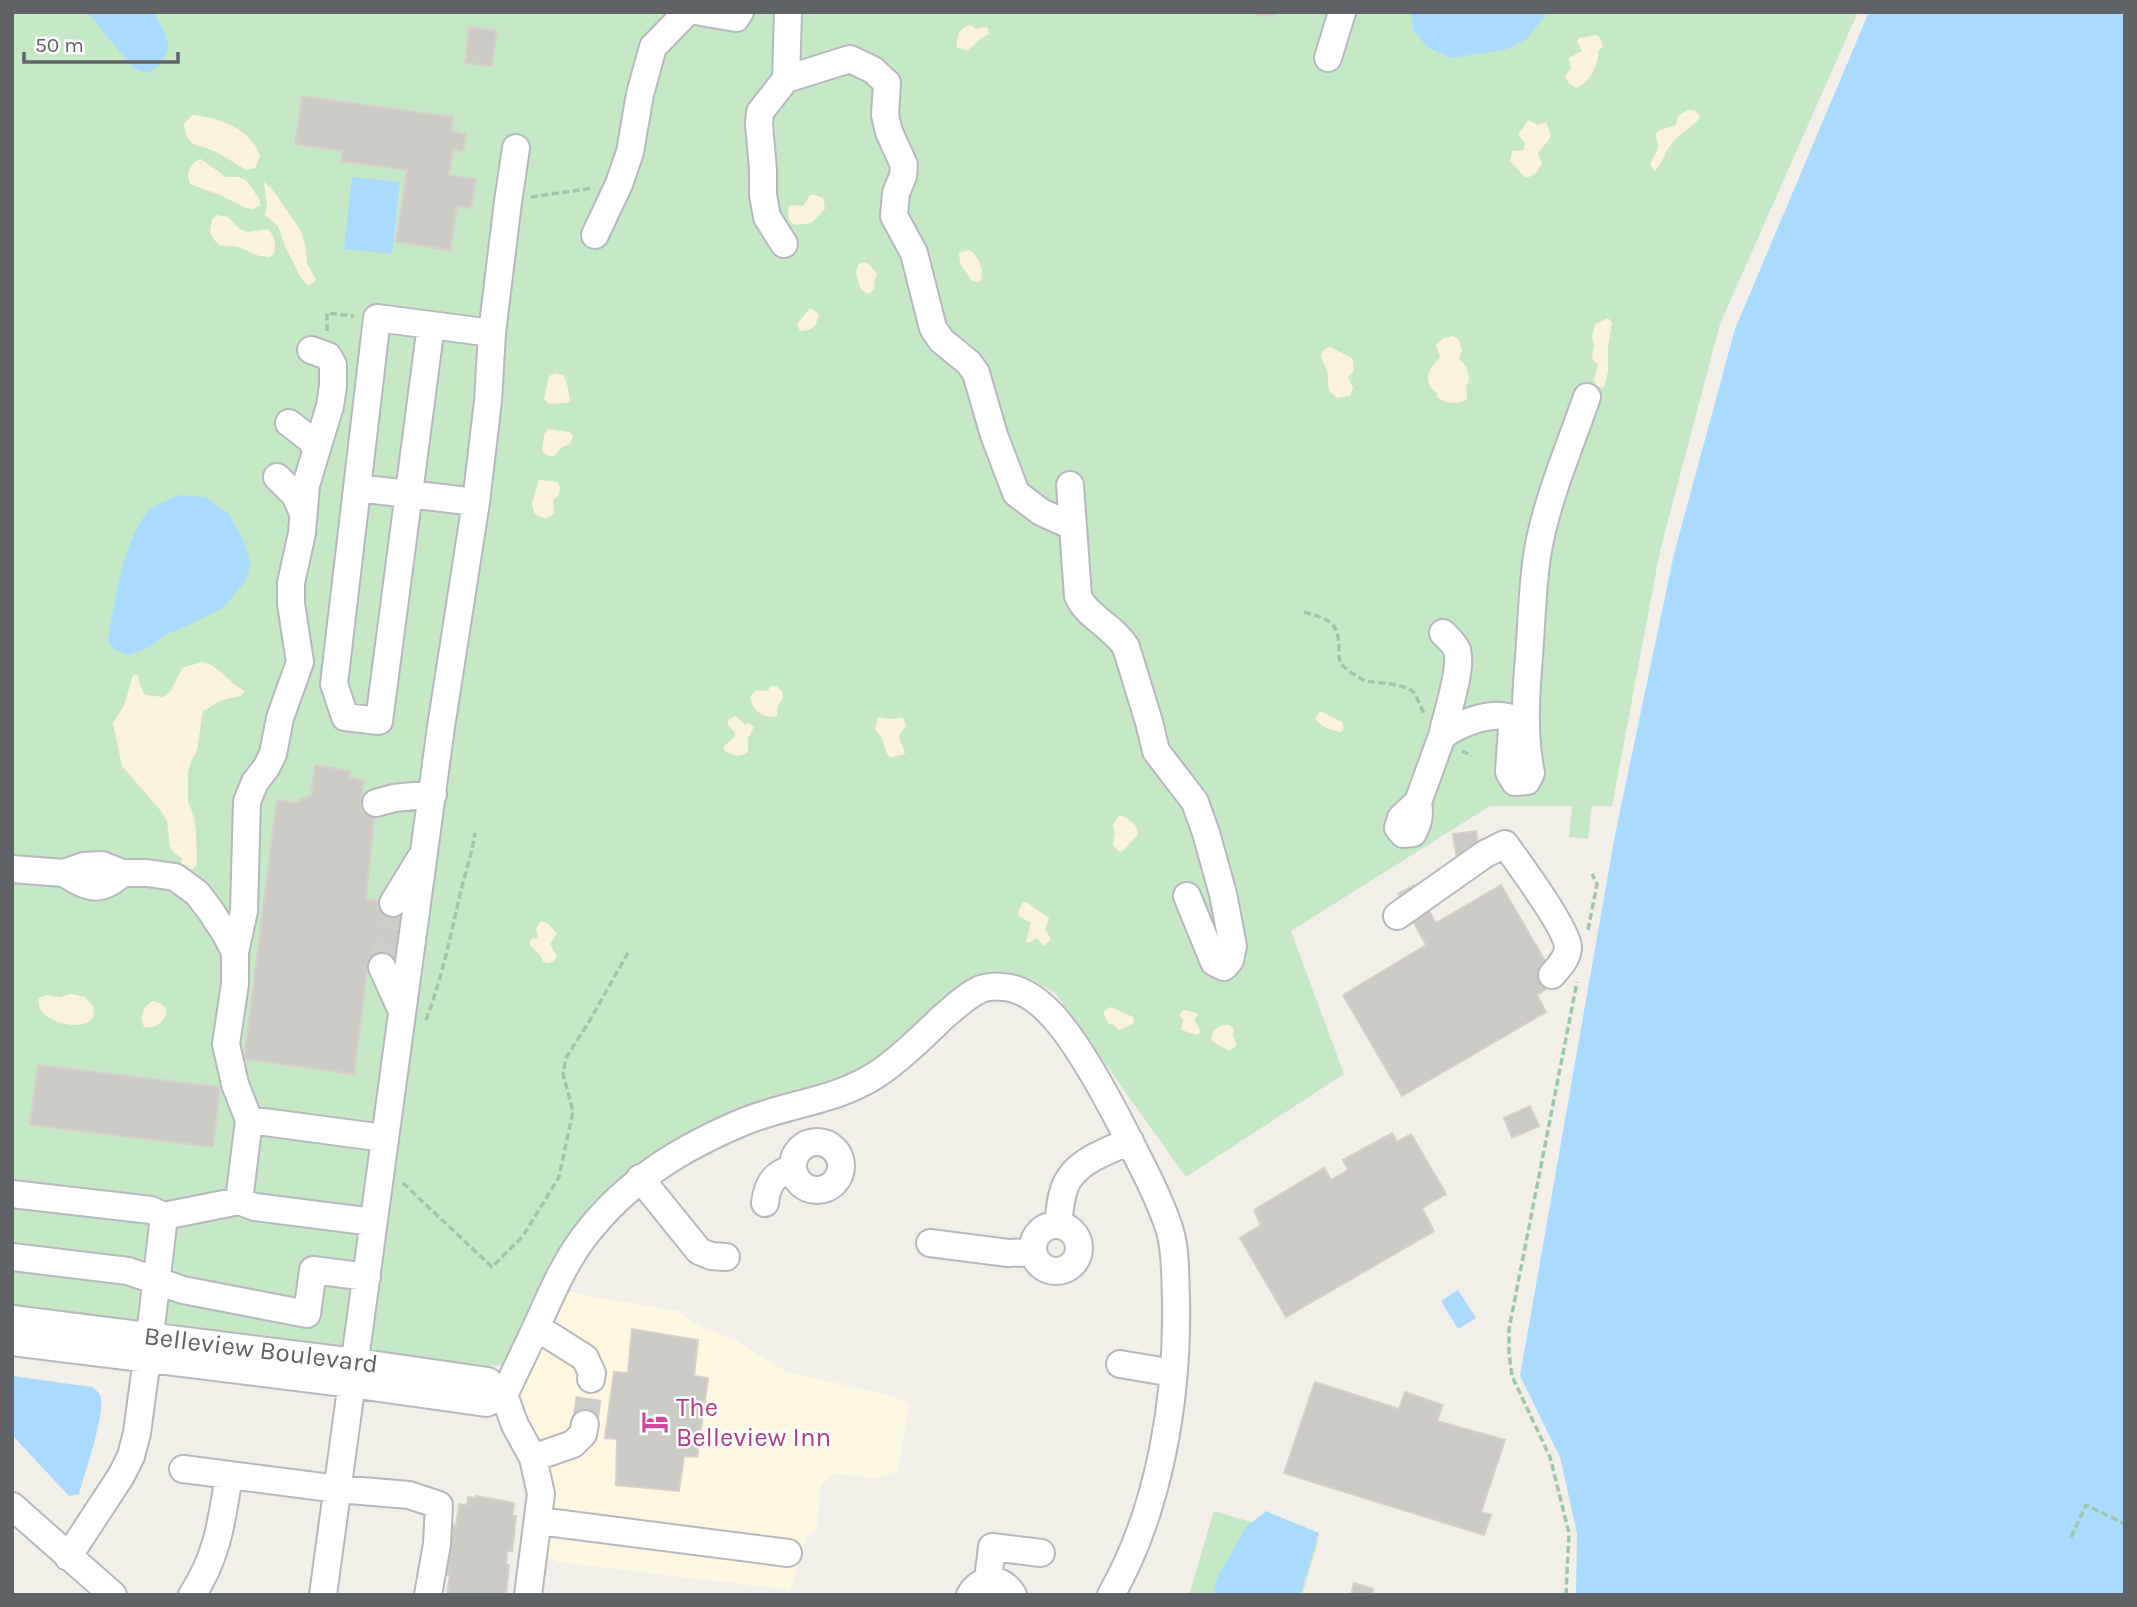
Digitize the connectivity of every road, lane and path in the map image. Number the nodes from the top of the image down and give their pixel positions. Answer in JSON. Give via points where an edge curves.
{"nodes":[{"id":1,"x":687,"y":12,"type":"edge"},
{"id":2,"x":701,"y":12,"type":"edge"},
{"id":3,"x":740,"y":12,"type":"edge"},
{"id":4,"x":788,"y":12,"type":"edge"},
{"id":5,"x":1342,"y":12,"type":"edge"},
{"id":6,"x":1328,"y":58,"type":"dead end"},
{"id":7,"x":786,"y":79,"type":"junction"},
{"id":8,"x":516,"y":148,"type":"dead end"},
{"id":9,"x":619,"y":184,"type":"junction"},
{"id":10,"x":508,"y":202,"type":"junction"},
{"id":11,"x":595,"y":234,"type":"dead end"},
{"id":12,"x":784,"y":244,"type":"dead end"},
{"id":13,"x":377,"y":318,"type":"junction"},
{"id":14,"x":431,"y":325,"type":"junction"},
{"id":15,"x":492,"y":333,"type":"junction"},
{"id":16,"x":320,"y":353,"type":"joint"},
{"id":17,"x":1587,"y":397,"type":"dead end"},
{"id":18,"x":289,"y":423,"type":"dead end"},
{"id":19,"x":316,"y":450,"type":"junction"},
{"id":20,"x":277,"y":477,"type":"dead end"},
{"id":21,"x":1070,"y":485,"type":"dead end"},
{"id":22,"x":357,"y":488,"type":"junction"},
{"id":23,"x":410,"y":495,"type":"junction"},
{"id":24,"x":476,"y":502,"type":"junction"},
{"id":25,"x":302,"y":512,"type":"junction"},
{"id":26,"x":1072,"y":526,"type":"junction"},
{"id":27,"x":1304,"y":612,"type":"dead end"},
{"id":28,"x":1443,"y":633,"type":"dead end"},
{"id":29,"x":1434,"y":726,"type":"junction"},
{"id":30,"x":433,"y":794,"type":"junction"},
{"id":31,"x":1418,"y":802,"type":"dead end"},
{"id":32,"x":376,"y":803,"type":"dead end"},
{"id":33,"x":475,"y":833,"type":"dead end"},
{"id":34,"x":425,"y":852,"type":"junction"},
{"id":35,"x":12,"y":869,"type":"edge"},
{"id":36,"x":54,"y":872,"type":"junction"},
{"id":37,"x":1592,"y":874,"type":"dead end"},
{"id":38,"x":12,"y":885,"type":"edge"},
{"id":39,"x":1186,"y":896,"type":"dead end"},
{"id":40,"x":393,"y":903,"type":"tunnel mouth"},
{"id":41,"x":1397,"y":916,"type":"dead end"},
{"id":42,"x":1586,"y":939,"type":"dead end"},
{"id":43,"x":629,"y":951,"type":"dead end"},
{"id":44,"x":235,"y":953,"type":"junction"},
{"id":45,"x":382,"y":967,"type":"tunnel mouth"},
{"id":46,"x":1565,"y":977,"type":"joint"},
{"id":47,"x":414,"y":1016,"type":"junction"},
{"id":48,"x":802,"y":1105,"type":"junction"},
{"id":49,"x":249,"y":1121,"type":"junction"},
{"id":50,"x":384,"y":1138,"type":"junction"},
{"id":51,"x":1130,"y":1141,"type":"junction"},
{"id":52,"x":812,"y":1143,"type":"junction"},
{"id":53,"x":793,"y":1169,"type":"junction"},
{"id":54,"x":640,"y":1178,"type":"junction"},
{"id":55,"x":402,"y":1182,"type":"dead end"},
{"id":56,"x":12,"y":1194,"type":"edge"},
{"id":57,"x":239,"y":1201,"type":"junction"},
{"id":58,"x":765,"y":1203,"type":"dead end"},
{"id":59,"x":164,"y":1216,"type":"junction"},
{"id":60,"x":373,"y":1222,"type":"junction"},
{"id":61,"x":1058,"y":1225,"type":"junction"},
{"id":62,"x":930,"y":1243,"type":"dead end"},
{"id":63,"x":1032,"y":1252,"type":"junction"},
{"id":64,"x":12,"y":1257,"type":"edge"},
{"id":65,"x":726,"y":1257,"type":"dead end"},
{"id":66,"x":367,"y":1277,"type":"junction"},
{"id":67,"x":157,"y":1280,"type":"junction"},
{"id":68,"x":12,"y":1319,"type":"edge"},
{"id":69,"x":536,"y":1327,"type":"junction"},
{"id":70,"x":12,"y":1342,"type":"edge"},
{"id":71,"x":149,"y":1347,"type":"junction"},
{"id":72,"x":1120,"y":1364,"type":"dead end"},
{"id":73,"x":354,"y":1373,"type":"junction"},
{"id":74,"x":1173,"y":1373,"type":"junction"},
{"id":75,"x":591,"y":1379,"type":"tunnel mouth"},
{"id":76,"x":504,"y":1395,"type":"junction"},
{"id":77,"x":585,"y":1424,"type":"tunnel mouth"},
{"id":78,"x":533,"y":1458,"type":"junction"},
{"id":79,"x":183,"y":1469,"type":"dead end"},
{"id":80,"x":229,"y":1475,"type":"junction"},
{"id":81,"x":338,"y":1489,"type":"junction"},
{"id":82,"x":12,"y":1506,"type":"edge"},
{"id":83,"x":539,"y":1521,"type":"junction"},
{"id":84,"x":2125,"y":1524,"type":"edge"},
{"id":85,"x":2071,"y":1537,"type":"dead end"},
{"id":86,"x":788,"y":1553,"type":"dead end"},
{"id":87,"x":1041,"y":1553,"type":"dead end"},
{"id":88,"x":68,"y":1556,"type":"junction"},
{"id":89,"x":979,"y":1588,"type":"edge"},
{"id":90,"x":113,"y":1595,"type":"edge"},
{"id":91,"x":192,"y":1595,"type":"edge"},
{"id":92,"x":323,"y":1595,"type":"edge"},
{"id":93,"x":428,"y":1595,"type":"edge"},
{"id":94,"x":528,"y":1595,"type":"edge"},
{"id":95,"x":1013,"y":1595,"type":"edge"},
{"id":96,"x":1111,"y":1595,"type":"edge"},
{"id":97,"x":1566,"y":1595,"type":"edge"}],
"edges":[{"from":1,"to":9,"type":"street","via":[[653,47]]},
{"from":2,"to":3,"type":"street","via":[[736,18]]},
{"from":4,"to":7,"type":"street"},
{"from":5,"to":6,"type":"street"},
{"from":7,"to":12,"type":"street","via":[[760,112],[759,124],[767,217]]},
{"from":7,"to":26,"type":"street","via":[[850,59],[887,83],[885,115],[904,165],[894,216],[914,253],[933,328],[976,373],[1016,493],[1041,512]]},
{"from":8,"to":10,"type":"street"},
{"from":9,"to":10,"type":"path"},
{"from":9,"to":11,"type":"street"},
{"from":10,"to":15,"type":"street"},
{"from":13,"to":14,"type":"street"},
{"from":13,"to":16,"type":"path","via":[[327,313]]},
{"from":13,"to":22,"type":"street"},
{"from":14,"to":15,"type":"street"},
{"from":14,"to":23,"type":"street"},
{"from":15,"to":24,"type":"street"},
{"from":16,"to":19,"type":"street","via":[[333,365],[333,386]]},
{"from":17,"to":29,"type":"street","via":[[1538,549],[1526,698],[1531,773],[1527,781],[1515,782],[1509,772],[1512,728],[1508,717],[1499,715],[1450,730]]},
{"from":18,"to":19,"type":"street","via":[[312,440]]},
{"from":19,"to":25,"type":"street"},
{"from":20,"to":25,"type":"street","via":[[295,495]]},
{"from":21,"to":26,"type":"street"},
{"from":22,"to":23,"type":"street"},
{"from":22,"to":23,"type":"street","via":[[334,684],[345,717],[380,721]]},
{"from":23,"to":24,"type":"street"},
{"from":24,"to":30,"type":"street"},
{"from":25,"to":44,"type":"street","via":[[291,583],[300,662],[280,718],[274,754],[247,801],[244,911]]},
{"from":26,"to":39,"type":"street","via":[[1081,605],[1126,647],[1156,751],[1195,802],[1206,833],[1233,946],[1224,967],[1214,962]]},
{"from":27,"to":29,"type":"path","via":[[1336,627],[1338,660],[1343,666],[1366,681],[1410,690]]},
{"from":28,"to":29,"type":"street","via":[[1458,652],[1455,686]]},
{"from":29,"to":31,"type":"street"},
{"from":30,"to":32,"type":"street"},
{"from":30,"to":34,"type":"street"},
{"from":33,"to":47,"type":"path","via":[[439,986]]},
{"from":34,"to":40,"type":"street"},
{"from":34,"to":47,"type":"street"},
{"from":35,"to":36,"type":"street"},
{"from":36,"to":38,"type":"street"},
{"from":36,"to":44,"type":"street","via":[[102,865],[122,873],[175,877],[197,893]]},
{"from":37,"to":42,"type":"path","via":[[1597,884]]},
{"from":41,"to":46,"type":"street","via":[[1506,844],[1558,922],[1568,946]]},
{"from":43,"to":55,"type":"path","via":[[566,1058],[563,1073],[573,1111],[559,1177],[523,1236],[492,1267]]},
{"from":44,"to":49,"type":"street","via":[[226,1044]]},
{"from":45,"to":47,"type":"street"},
{"from":46,"to":97,"type":"path","via":[[1509,1328],[1509,1354],[1513,1376],[1550,1457],[1570,1533]]},
{"from":47,"to":50,"type":"street"},
{"from":48,"to":51,"type":"street","via":[[834,1096],[876,1074],[981,989],[1003,986],[1027,993],[1045,1007],[1078,1049]]},
{"from":48,"to":52,"type":"street"},
{"from":48,"to":54,"type":"street","via":[[750,1119],[690,1146]]},
{"from":49,"to":50,"type":"street"},
{"from":49,"to":57,"type":"street"},
{"from":50,"to":60,"type":"street"},
{"from":51,"to":61,"type":"street","via":[[1089,1160],[1070,1176]]},
{"from":51,"to":74,"type":"street","via":[[1171,1235],[1176,1313]]},
{"from":52,"to":53,"type":"street","via":[[800,1150]]},
{"from":52,"to":53,"type":"street","via":[[827,1144],[838,1154],[841,1169],[834,1182],[813,1189],[800,1183]]},
{"from":53,"to":58,"type":"street","via":[[770,1182]]},
{"from":54,"to":65,"type":"street","via":[[699,1251]]},
{"from":54,"to":69,"type":"street","via":[[582,1239]]},
{"from":56,"to":59,"type":"street","via":[[151,1210]]},
{"from":57,"to":59,"type":"street"},
{"from":57,"to":60,"type":"street"},
{"from":59,"to":67,"type":"street"},
{"from":60,"to":66,"type":"street"},
{"from":61,"to":63,"type":"street","via":[[1039,1232]]},
{"from":61,"to":63,"type":"street","via":[[1077,1239],[1075,1262],[1055,1272],[1040,1266]]},
{"from":62,"to":63,"type":"street"},
{"from":64,"to":67,"type":"street","via":[[128,1271]]},
{"from":66,"to":67,"type":"street","via":[[313,1270],[307,1314],[183,1290]]},
{"from":66,"to":73,"type":"street"},
{"from":67,"to":71,"type":"street"},
{"from":68,"to":71,"type":"street","name":"Belleview Boulevard"},
{"from":69,"to":75,"type":"street","via":[[585,1358]]},
{"from":69,"to":76,"type":"street"},
{"from":70,"to":71,"type":"street","name":"Belleview Boulevard"},
{"from":71,"to":73,"type":"street","name":"Belleview Boulevard"},
{"from":71,"to":88,"type":"street","via":[[131,1456]]},
{"from":72,"to":74,"type":"street"},
{"from":73,"to":76,"type":"street","name":"Belleview Boulevard","via":[[488,1381]]},
{"from":73,"to":81,"type":"street"},
{"from":74,"to":96,"type":"street","via":[[1166,1433],[1146,1516]]},
{"from":76,"to":78,"type":"street"},
{"from":77,"to":78,"type":"street","via":[[573,1444]]},
{"from":78,"to":83,"type":"street","via":[[541,1494]]},
{"from":79,"to":80,"type":"street"},
{"from":80,"to":81,"type":"street"},
{"from":80,"to":91,"type":"street","via":[[219,1538]]},
{"from":81,"to":92,"type":"street"},
{"from":81,"to":93,"type":"street","via":[[409,1495],[439,1505]]},
{"from":82,"to":88,"type":"street"},
{"from":83,"to":86,"type":"street"},
{"from":83,"to":94,"type":"street"},
{"from":84,"to":85,"type":"path","via":[[2085,1505]]},
{"from":87,"to":89,"type":"street","via":[[992,1547]]},
{"from":88,"to":90,"type":"street"},
{"from":89,"to":95,"type":"street","via":[[1003,1583]]}]}
